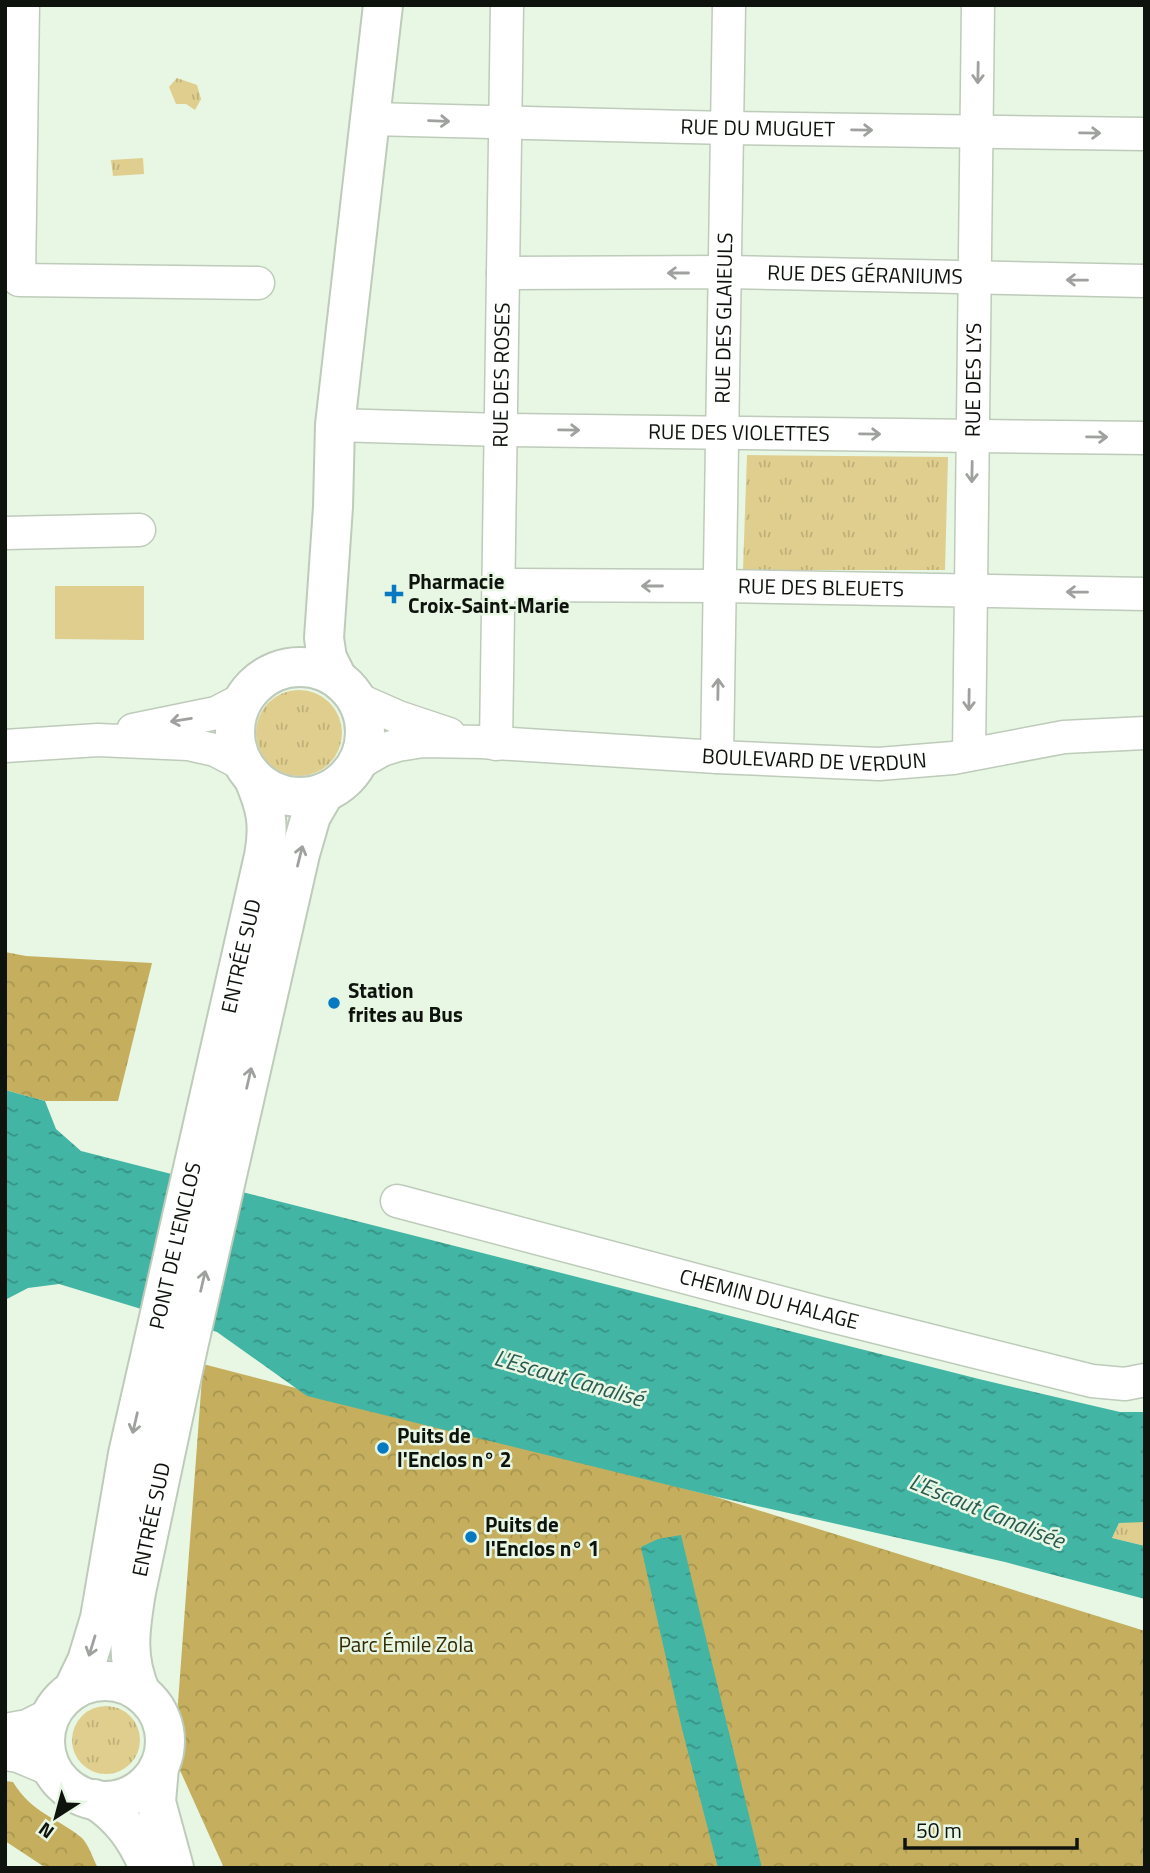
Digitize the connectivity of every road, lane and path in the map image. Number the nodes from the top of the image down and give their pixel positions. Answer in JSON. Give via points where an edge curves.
{"nodes":[{"id":1,"x":23,"y":5,"type":"edge"},
{"id":2,"x":383,"y":5,"type":"edge"},
{"id":3,"x":507,"y":5,"type":"edge"},
{"id":4,"x":729,"y":5,"type":"edge"},
{"id":5,"x":978,"y":5,"type":"edge"},
{"id":6,"x":371,"y":119,"type":"junction"},
{"id":7,"x":505,"y":123,"type":"junction"},
{"id":8,"x":728,"y":128,"type":"junction"},
{"id":9,"x":977,"y":132,"type":"junction"},
{"id":10,"x":1145,"y":134,"type":"edge"},
{"id":11,"x":13,"y":139,"type":"edge"},
{"id":12,"x":726,"y":272,"type":"junction"},
{"id":13,"x":503,"y":273,"type":"junction"},
{"id":14,"x":975,"y":278,"type":"junction"},
{"id":15,"x":1145,"y":281,"type":"edge"},
{"id":16,"x":258,"y":283,"type":"dead end"},
{"id":17,"x":335,"y":425,"type":"junction"},
{"id":18,"x":501,"y":430,"type":"junction"},
{"id":19,"x":723,"y":432,"type":"junction"},
{"id":20,"x":973,"y":436,"type":"junction"},
{"id":21,"x":1145,"y":438,"type":"edge"},
{"id":22,"x":139,"y":530,"type":"dead end"},
{"id":23,"x":5,"y":533,"type":"edge"},
{"id":24,"x":499,"y":585,"type":"junction"},
{"id":25,"x":720,"y":586,"type":"junction"},
{"id":26,"x":971,"y":590,"type":"junction"},
{"id":27,"x":1145,"y":594,"type":"edge"},
{"id":28,"x":273,"y":673,"type":"junction"},
{"id":29,"x":346,"y":688,"type":"junction"},
{"id":30,"x":245,"y":698,"type":"junction"},
{"id":31,"x":1145,"y":733,"type":"edge"},
{"id":32,"x":98,"y":740,"type":"junction"},
{"id":33,"x":488,"y":743,"type":"junction"},
{"id":34,"x":5,"y":746,"type":"edge"},
{"id":35,"x":968,"y":754,"type":"junction"},
{"id":36,"x":717,"y":757,"type":"junction"},
{"id":37,"x":356,"y":765,"type":"junction"},
{"id":38,"x":249,"y":771,"type":"junction"},
{"id":39,"x":325,"y":792,"type":"junction"},
{"id":40,"x":217,"y":1140,"type":"junction"},
{"id":41,"x":397,"y":1201,"type":"dead end"},
{"id":42,"x":188,"y":1347,"type":"joint"},
{"id":43,"x":150,"y":1356,"type":"joint"},
{"id":44,"x":1145,"y":1380,"type":"edge"},
{"id":45,"x":141,"y":1693,"type":"junction"},
{"id":46,"x":62,"y":1702,"type":"junction"},
{"id":47,"x":5,"y":1730,"type":"edge"},
{"id":48,"x":5,"y":1754,"type":"edge"},
{"id":49,"x":159,"y":1768,"type":"junction"},
{"id":50,"x":54,"y":1771,"type":"junction"},
{"id":51,"x":94,"y":1799,"type":"junction"},
{"id":52,"x":149,"y":1868,"type":"edge"},
{"id":53,"x":174,"y":1868,"type":"edge"}],
"edges":[{"from":1,"to":11,"type":"street"},
{"from":2,"to":6,"type":"main road"},
{"from":3,"to":7,"type":"street","name":"RUE DES ROSES"},
{"from":4,"to":8,"type":"street","name":"RUE DES GLAIEULS"},
{"from":5,"to":9,"type":"street","name":"RUE DES LYS","one_way":true},
{"from":6,"to":7,"type":"street","name":"RUE DU MUGUET","one_way":true},
{"from":6,"to":17,"type":"main road"},
{"from":7,"to":8,"type":"street","name":"RUE DU MUGUET"},
{"from":7,"to":13,"type":"street","name":"RUE DES ROSES"},
{"from":8,"to":9,"type":"street","name":"RUE DU MUGUET","one_way":true},
{"from":8,"to":12,"type":"street","name":"RUE DES GLAIEULS"},
{"from":9,"to":10,"type":"street","name":"RUE DU MUGUET","one_way":true},
{"from":9,"to":14,"type":"street","name":"RUE DES LYS"},
{"from":11,"to":16,"type":"street","via":[[19,280]]},
{"from":12,"to":13,"type":"street","name":"RUE DES GÉRANIUMS","one_way":true},
{"from":12,"to":14,"type":"street","name":"RUE DES GÉRANIUMS"},
{"from":12,"to":19,"type":"street","name":"RUE DES GLAIEULS"},
{"from":13,"to":18,"type":"street","name":"RUE DES ROSES"},
{"from":15,"to":14,"type":"street","name":"RUE DES GÉRANIUMS","one_way":true},
{"from":14,"to":20,"type":"street","name":"RUE DES LYS"},
{"from":17,"to":18,"type":"street","name":"RUE DES VIOLETTES"},
{"from":17,"to":28,"type":"main road","via":[[297,634]]},
{"from":17,"to":29,"type":"main road","via":[[324,638],[327,658]]},
{"from":18,"to":19,"type":"street","name":"RUE DES VIOLETTES","one_way":true},
{"from":18,"to":24,"type":"street","name":"RUE DES ROSES"},
{"from":19,"to":20,"type":"street","name":"RUE DES VIOLETTES","one_way":true},
{"from":19,"to":25,"type":"street","name":"RUE DES GLAIEULS"},
{"from":20,"to":21,"type":"street","name":"RUE DES VIOLETTES","one_way":true},
{"from":20,"to":26,"type":"street","name":"RUE DES LYS","one_way":true},
{"from":22,"to":23,"type":"street"},
{"from":25,"to":24,"type":"street","name":"RUE DES BLEUETS","one_way":true},
{"from":24,"to":33,"type":"street","name":"RUE DES ROSES"},
{"from":25,"to":26,"type":"street","name":"RUE DES BLEUETS"},
{"from":36,"to":25,"type":"street","name":"RUE DES GLAIEULS","one_way":true},
{"from":27,"to":26,"type":"street","name":"RUE DES BLEUETS","one_way":true},
{"from":26,"to":35,"type":"street","name":"RUE DES LYS","one_way":true},
{"from":28,"to":29,"type":"main road","via":[[291,667],[310,668]]},
{"from":28,"to":30,"type":"main road"},
{"from":29,"to":33,"type":"street","name":"BOULEVARD DE VERDUN","via":[[417,724]]},
{"from":29,"to":37,"type":"main road","via":[[363,717],[365,737]]},
{"from":30,"to":32,"type":"street","one_way":true,"via":[[216,713],[156,723]]},
{"from":30,"to":38,"type":"main road","via":[[235,731],[237,749]]},
{"from":31,"to":35,"type":"street","name":"BOULEVARD DE VERDUN","via":[[1064,737]]},
{"from":32,"to":34,"type":"street"},
{"from":32,"to":38,"type":"street","via":[[206,747]]},
{"from":33,"to":36,"type":"street","name":"BOULEVARD DE VERDUN"},
{"from":33,"to":37,"type":"street","name":"BOULEVARD DE VERDUN","via":[[406,743]]},
{"from":35,"to":36,"type":"street","name":"BOULEVARD DE VERDUN","via":[[879,764]]},
{"from":37,"to":39,"type":"main road"},
{"from":38,"to":39,"type":"main road","via":[[268,788],[287,795]]},
{"from":38,"to":40,"type":"main road","name":"ENTRÉE SUD","via":[[268,824]]},
{"from":40,"to":39,"type":"main road","name":"ENTRÉE SUD","one_way":true,"via":[[300,854]]},
{"from":42,"to":40,"type":"main road","name":"PONT DE L'ENCLOS","one_way":true},
{"from":40,"to":43,"type":"main road","name":"PONT DE L'ENCLOS"},
{"from":41,"to":44,"type":"street","name":"CHEMIN DU HALAGE","via":[[1091,1381],[1125,1384]]},
{"from":42,"to":45,"type":"main road","name":"ENTRÉE SUD","via":[[131,1625],[130,1662]]},
{"from":43,"to":46,"type":"main road","name":"ENTRÉE SUD","one_way":true,"via":[[115,1520],[100,1618],[87,1661]]},
{"from":45,"to":46,"type":"main road","via":[[107,1681],[90,1683]]},
{"from":45,"to":49,"type":"main road","via":[[162,1722],[165,1741]]},
{"from":46,"to":47,"type":"street","via":[[27,1726]]},
{"from":46,"to":50,"type":"main road","via":[[46,1739]]},
{"from":48,"to":50,"type":"street"},
{"from":49,"to":51,"type":"main road","via":[[136,1792]]},
{"from":49,"to":53,"type":"main road","via":[[156,1802]]},
{"from":50,"to":51,"type":"main road","via":[[71,1789]]},
{"from":51,"to":52,"type":"main road","via":[[130,1831]]}]}
